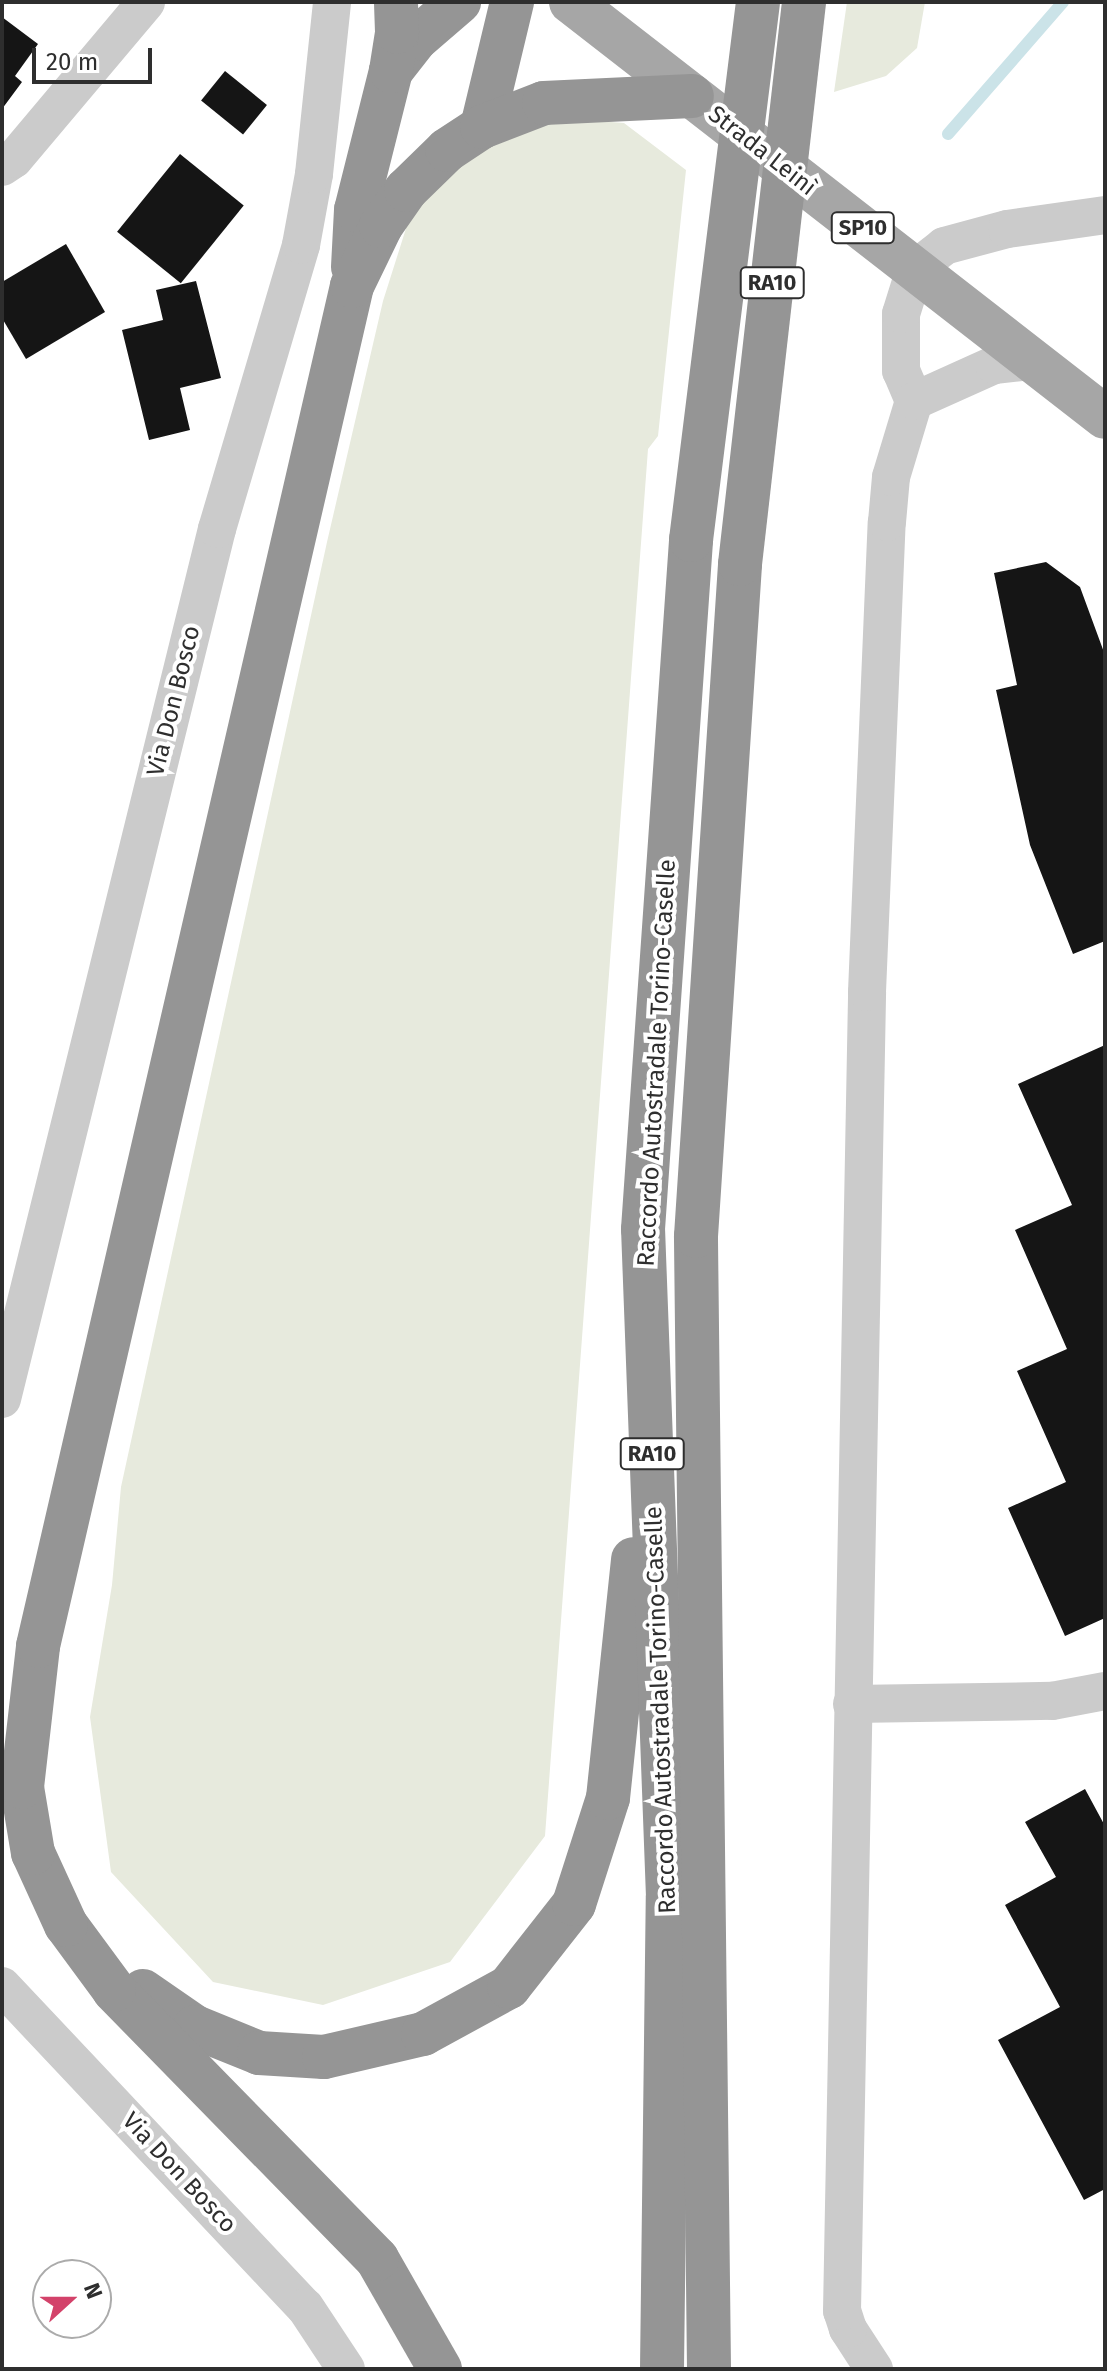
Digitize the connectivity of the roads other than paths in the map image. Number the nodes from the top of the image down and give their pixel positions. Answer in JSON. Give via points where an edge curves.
{"nodes":[{"id":1,"x":146,"y":2,"type":"edge"},
{"id":2,"x":332,"y":2,"type":"edge"},
{"id":3,"x":396,"y":2,"type":"edge"},
{"id":4,"x":459,"y":2,"type":"edge"},
{"id":5,"x":512,"y":2,"type":"edge"},
{"id":6,"x":571,"y":2,"type":"edge"},
{"id":7,"x":758,"y":2,"type":"edge"},
{"id":8,"x":804,"y":2,"type":"edge"},
{"id":9,"x":391,"y":71,"type":"junction"},
{"id":10,"x":692,"y":96,"type":"junction"},
{"id":11,"x":482,"y":127,"type":"junction"},
{"id":12,"x":2,"y":167,"type":"edge"},
{"id":13,"x":1105,"y":215,"type":"edge"},
{"id":14,"x":915,"y":269,"type":"junction"},
{"id":15,"x":352,"y":286,"type":"junction"},
{"id":16,"x":1033,"y":361,"type":"junction"},
{"id":17,"x":914,"y":401,"type":"junction"},
{"id":18,"x":1105,"y":417,"type":"edge"},
{"id":19,"x":2,"y":1399,"type":"edge"},
{"id":20,"x":650,"y":1401,"type":"junction"},
{"id":21,"x":1105,"y":1691,"type":"edge"},
{"id":22,"x":852,"y":1704,"type":"junction"},
{"id":23,"x":33,"y":1853,"type":"junction"},
{"id":24,"x":2,"y":1986,"type":"edge"},
{"id":25,"x":709,"y":2237,"type":"junction"},
{"id":26,"x":346,"y":2369,"type":"edge"},
{"id":27,"x":440,"y":2369,"type":"edge"},
{"id":28,"x":662,"y":2369,"type":"edge"},
{"id":29,"x":709,"y":2369,"type":"edge"},
{"id":30,"x":726,"y":2369,"type":"edge"},
{"id":31,"x":874,"y":2369,"type":"edge"}],
"edges":[{"from":1,"to":12,"type":"street"},
{"from":2,"to":19,"type":"street","name":"Via Don Bosco","via":[[301,245],[217,529]]},
{"from":3,"to":9,"type":"highway"},
{"from":4,"to":9,"type":"highway","via":[[416,39]]},
{"from":5,"to":11,"type":"highway"},
{"from":6,"to":10,"type":"main road","name":"Strada Leinì","number":"SP10"},
{"from":7,"to":20,"type":"highway","name":"Raccordo Autostradale Torino-Caselle","number":"RA10","bridge":true,"via":[[691,540],[643,1229]]},
{"from":8,"to":25,"type":"highway","name":"Raccordo Autostradale Torino-Caselle","number":"RA10","bridge":true,"via":[[740,564],[696,1236]]},
{"from":9,"to":15,"type":"highway","via":[[356,210]]},
{"from":10,"to":11,"type":"highway","via":[[544,103]]},
{"from":10,"to":14,"type":"main road","name":"Strada Leinì","number":"SP10"},
{"from":11,"to":15,"type":"highway","via":[[447,150],[406,190],[381,226]]},
{"from":13,"to":14,"type":"street","via":[[1007,229],[944,246]]},
{"from":14,"to":16,"type":"main road","name":"Strada Leinì","number":"SP10"},
{"from":14,"to":17,"type":"street","via":[[901,314],[901,371]]},
{"from":15,"to":23,"type":"highway","via":[[38,1646],[22,1787]]},
{"from":16,"to":17,"type":"street","via":[[994,365]]},
{"from":16,"to":18,"type":"main road","name":"Strada Leinì","number":"SP10"},
{"from":17,"to":22,"type":"street","via":[[891,477],[887,538],[867,992]]},
{"from":20,"to":23,"type":"highway","via":[[608,1798],[574,1904],[509,1987],[423,2034],[324,2057],[259,2053],[195,2027],[147,1994],[102,1951]]},
{"from":20,"to":28,"type":"highway","name":"Raccordo Autostradale Torino-Caselle","number":"RA10","via":[[668,1897]]},
{"from":21,"to":22,"type":"street","via":[[1052,1701]]},
{"from":22,"to":31,"type":"street","via":[[842,2311]]},
{"from":23,"to":27,"type":"highway","via":[[66,1925],[114,1990],[377,2259]]},
{"from":24,"to":26,"type":"street","name":"Via Don Bosco","via":[[305,2307]]},
{"from":25,"to":29,"type":"highway","name":"Raccordo Autostradale Torino-Caselle","number":"RA10"},
{"from":25,"to":30,"type":"highway"}]}
